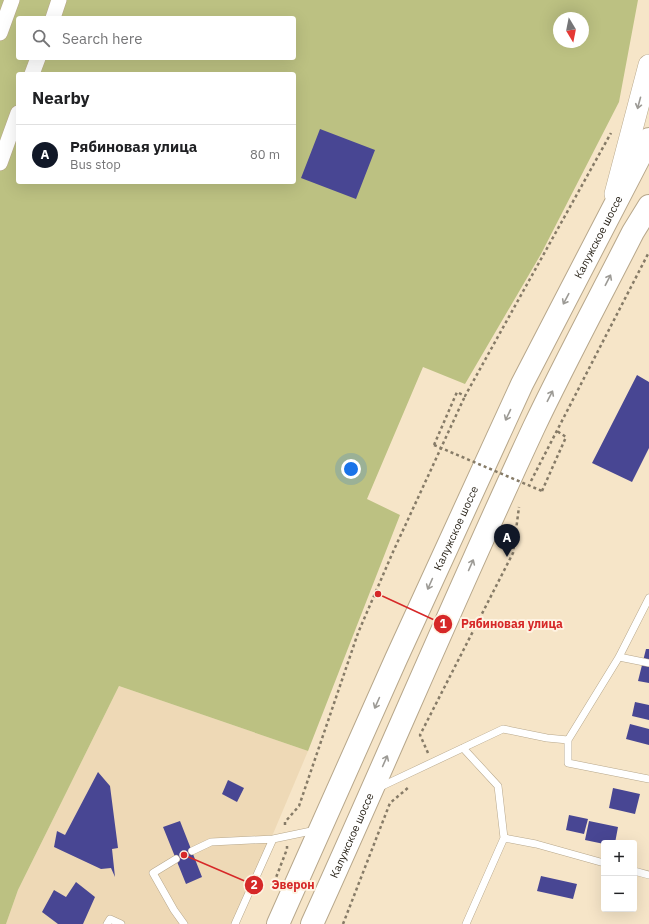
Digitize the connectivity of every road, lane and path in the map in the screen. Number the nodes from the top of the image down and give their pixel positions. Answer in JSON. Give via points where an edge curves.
{"nodes":[{"id":1,"x":12,"y":0,"type":"edge"},
{"id":2,"x":58,"y":1,"type":"edge"},
{"id":3,"x":54,"y":16,"type":"edge"},
{"id":4,"x":0,"y":33,"type":"edge"},
{"id":5,"x":37,"y":60,"type":"edge"},
{"id":6,"x":649,"y":65,"type":"edge"},
{"id":7,"x":33,"y":72,"type":"edge"},
{"id":8,"x":16,"y":119,"type":"edge"},
{"id":9,"x":614,"y":129,"type":"dead end"},
{"id":10,"x":649,"y":139,"type":"edge"},
{"id":11,"x":0,"y":163,"type":"edge"},
{"id":12,"x":649,"y":206,"type":"edge"},
{"id":13,"x":610,"y":215,"type":"junction"},
{"id":14,"x":649,"y":215,"type":"edge"},
{"id":15,"x":633,"y":232,"type":"junction"},
{"id":16,"x":649,"y":252,"type":"edge"},
{"id":17,"x":465,"y":396,"type":"junction"},
{"id":18,"x":557,"y":431,"type":"junction"},
{"id":19,"x":526,"y":492,"type":"dead end"},
{"id":20,"x":519,"y":505,"type":"dead end"},
{"id":21,"x":649,"y":598,"type":"edge"},
{"id":22,"x":619,"y":657,"type":"junction"},
{"id":23,"x":649,"y":662,"type":"edge"},
{"id":24,"x":568,"y":740,"type":"junction"},
{"id":25,"x":463,"y":748,"type":"junction"},
{"id":26,"x":433,"y":762,"type":"junction"},
{"id":27,"x":423,"y":767,"type":"junction"},
{"id":28,"x":649,"y":779,"type":"edge"},
{"id":29,"x":371,"y":791,"type":"junction"},
{"id":30,"x":320,"y":830,"type":"junction"},
{"id":31,"x":286,"y":837,"type":"junction"},
{"id":32,"x":504,"y":838,"type":"junction"},
{"id":33,"x":273,"y":839,"type":"junction"},
{"id":34,"x":192,"y":851,"type":"dead end"},
{"id":35,"x":176,"y":859,"type":"dead end"},
{"id":36,"x":601,"y":862,"type":"edge"},
{"id":37,"x":637,"y":872,"type":"edge"},
{"id":38,"x":649,"y":875,"type":"edge"},
{"id":39,"x":271,"y":890,"type":"dead end"},
{"id":40,"x":107,"y":924,"type":"edge"},
{"id":41,"x":120,"y":924,"type":"edge"},
{"id":42,"x":184,"y":924,"type":"edge"},
{"id":43,"x":235,"y":924,"type":"edge"},
{"id":44,"x":278,"y":924,"type":"edge"},
{"id":45,"x":312,"y":924,"type":"edge"},
{"id":46,"x":343,"y":924,"type":"edge"},
{"id":47,"x":466,"y":924,"type":"edge"}],
"edges":[{"from":1,"to":4,"type":"street"},
{"from":2,"to":3,"type":"street"},
{"from":5,"to":7,"type":"street"},
{"from":6,"to":13,"type":"main road","one_way":true},
{"from":8,"to":11,"type":"street"},
{"from":9,"to":17,"type":"path"},
{"from":10,"to":13,"type":"highway","name":"Калужское шоссе"},
{"from":12,"to":15,"type":"highway","name":"Калужское шоссе"},
{"from":13,"to":30,"type":"highway","name":"Калужское шоссе","one_way":true,"via":[[522,384]]},
{"from":14,"to":15,"type":"main road"},
{"from":29,"to":15,"type":"highway","name":"Калужское шоссе","one_way":true,"via":[[535,425]]},
{"from":16,"to":18,"type":"path"},
{"from":17,"to":18,"type":"path","bridge":true,"via":[[457,392],[434,445],[542,491],[566,437]]},
{"from":17,"to":31,"type":"path","via":[[358,633],[299,806],[285,822]]},
{"from":18,"to":19,"type":"path"},
{"from":20,"to":26,"type":"path","via":[[513,553],[420,735]]},
{"from":21,"to":22,"type":"lane"},
{"from":22,"to":23,"type":"lane"},
{"from":22,"to":24,"type":"lane"},
{"from":24,"to":25,"type":"lane","via":[[503,729]]},
{"from":24,"to":28,"type":"lane","via":[[568,763]]},
{"from":25,"to":26,"type":"lane"},
{"from":25,"to":32,"type":"lane","via":[[498,786]]},
{"from":26,"to":27,"type":"lane"},
{"from":27,"to":29,"type":"lane"},
{"from":27,"to":46,"type":"path","via":[[415,781],[390,803]]},
{"from":29,"to":45,"type":"highway","name":"Калужское шоссе"},
{"from":30,"to":31,"type":"lane"},
{"from":30,"to":44,"type":"highway","name":"Калужское шоссе"},
{"from":31,"to":33,"type":"lane"},
{"from":31,"to":39,"type":"path","via":[[287,849]]},
{"from":32,"to":36,"type":"lane"},
{"from":32,"to":47,"type":"lane"},
{"from":33,"to":34,"type":"lane","via":[[211,842]]},
{"from":33,"to":43,"type":"lane"},
{"from":35,"to":42,"type":"lane","via":[[153,873]]},
{"from":37,"to":38,"type":"lane"},
{"from":40,"to":41,"type":"lane","via":[[110,919]]}]}
